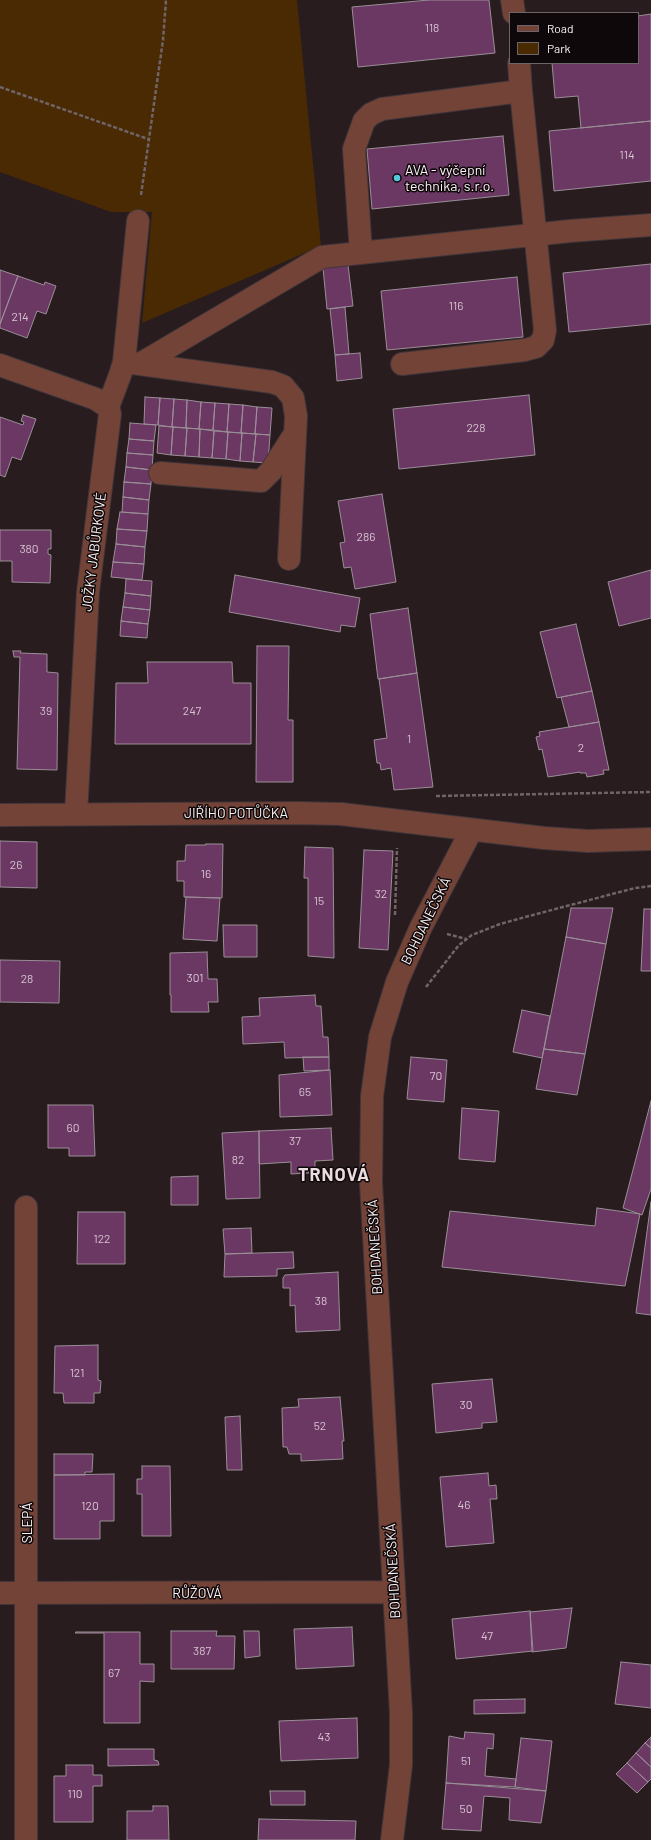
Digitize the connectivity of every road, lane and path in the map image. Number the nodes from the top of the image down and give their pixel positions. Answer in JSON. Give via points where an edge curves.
{"nodes":[{"id":1,"x":166,"y":0,"type":"edge"},
{"id":2,"x":512,"y":0,"type":"edge"},
{"id":3,"x":514,"y":12,"type":"edge"},
{"id":4,"x":519,"y":64,"type":"edge"},
{"id":5,"x":0,"y":87,"type":"edge"},
{"id":6,"x":521,"y":90,"type":"junction"},
{"id":7,"x":148,"y":140,"type":"junction"},
{"id":8,"x":138,"y":221,"type":"joint"},
{"id":9,"x":651,"y":225,"type":"edge"},
{"id":10,"x":536,"y":235,"type":"junction"},
{"id":11,"x":362,"y":253,"type":"junction"},
{"id":12,"x":132,"y":363,"type":"junction"},
{"id":13,"x":402,"y":364,"type":"dead end"},
{"id":14,"x":0,"y":365,"type":"edge"},
{"id":15,"x":108,"y":407,"type":"junction"},
{"id":16,"x":295,"y":434,"type":"junction"},
{"id":17,"x":160,"y":472,"type":"dead end"},
{"id":18,"x":289,"y":558,"type":"dead end"},
{"id":19,"x":76,"y":814,"type":"junction"},
{"id":20,"x":0,"y":815,"type":"edge"},
{"id":21,"x":471,"y":831,"type":"junction"},
{"id":22,"x":651,"y":839,"type":"edge"},
{"id":23,"x":390,"y":846,"type":"dead end"},
{"id":24,"x":651,"y":886,"type":"edge"},
{"id":25,"x":395,"y":920,"type":"dead end"},
{"id":26,"x":422,"y":994,"type":"dead end"},
{"id":27,"x":26,"y":1207,"type":"dead end"},
{"id":28,"x":394,"y":1592,"type":"junction"},
{"id":29,"x":0,"y":1593,"type":"edge"},
{"id":30,"x":27,"y":1593,"type":"junction"},
{"id":31,"x":26,"y":1840,"type":"edge"},
{"id":32,"x":392,"y":1840,"type":"edge"}],
"edges":[{"from":1,"to":7,"type":"path","via":[[163,40]]},
{"from":2,"to":3,"type":"street"},
{"from":4,"to":6,"type":"street"},
{"from":5,"to":7,"type":"path"},
{"from":6,"to":10,"type":"street"},
{"from":6,"to":11,"type":"street","via":[[382,109],[371,114],[361,127],[354,149]]},
{"from":7,"to":8,"type":"path"},
{"from":8,"to":12,"type":"street"},
{"from":9,"to":10,"type":"street"},
{"from":10,"to":11,"type":"street"},
{"from":10,"to":13,"type":"street","via":[[545,330],[540,344],[525,350]]},
{"from":11,"to":12,"type":"street","via":[[322,257]]},
{"from":12,"to":15,"type":"street","via":[[120,375]]},
{"from":12,"to":16,"type":"street","via":[[272,382],[283,386],[293,398]]},
{"from":14,"to":15,"type":"street","via":[[96,399]]},
{"from":15,"to":19,"type":"street","name":"JOŽKY JABŮRKOVÉ","via":[[110,424],[88,592]]},
{"from":16,"to":17,"type":"street","via":[[271,471],[261,481]]},
{"from":16,"to":18,"type":"street"},
{"from":19,"to":20,"type":"street","name":"JIŘÍHO POTŮČKA"},
{"from":19,"to":21,"type":"street","name":"JIŘÍHO POTŮČKA","via":[[341,814]]},
{"from":21,"to":22,"type":"street","via":[[588,841]]},
{"from":21,"to":28,"type":"street","name":"BOHDANEČSKÁ","via":[[421,927],[397,982],[380,1037],[374,1075],[370,1124],[371,1183]]},
{"from":23,"to":25,"type":"path","via":[[397,846]]},
{"from":24,"to":26,"type":"path","via":[[529,916],[472,935],[459,945]]},
{"from":27,"to":30,"type":"street","name":"SLEPÁ"},
{"from":28,"to":30,"type":"street","name":"RŮŽOVÁ"},
{"from":28,"to":32,"type":"street","name":"BOHDANEČSKÁ","via":[[401,1713],[401,1765]]},
{"from":29,"to":30,"type":"street","name":"RŮŽOVÁ"},
{"from":30,"to":31,"type":"street","name":"SLEPÁ"}]}
